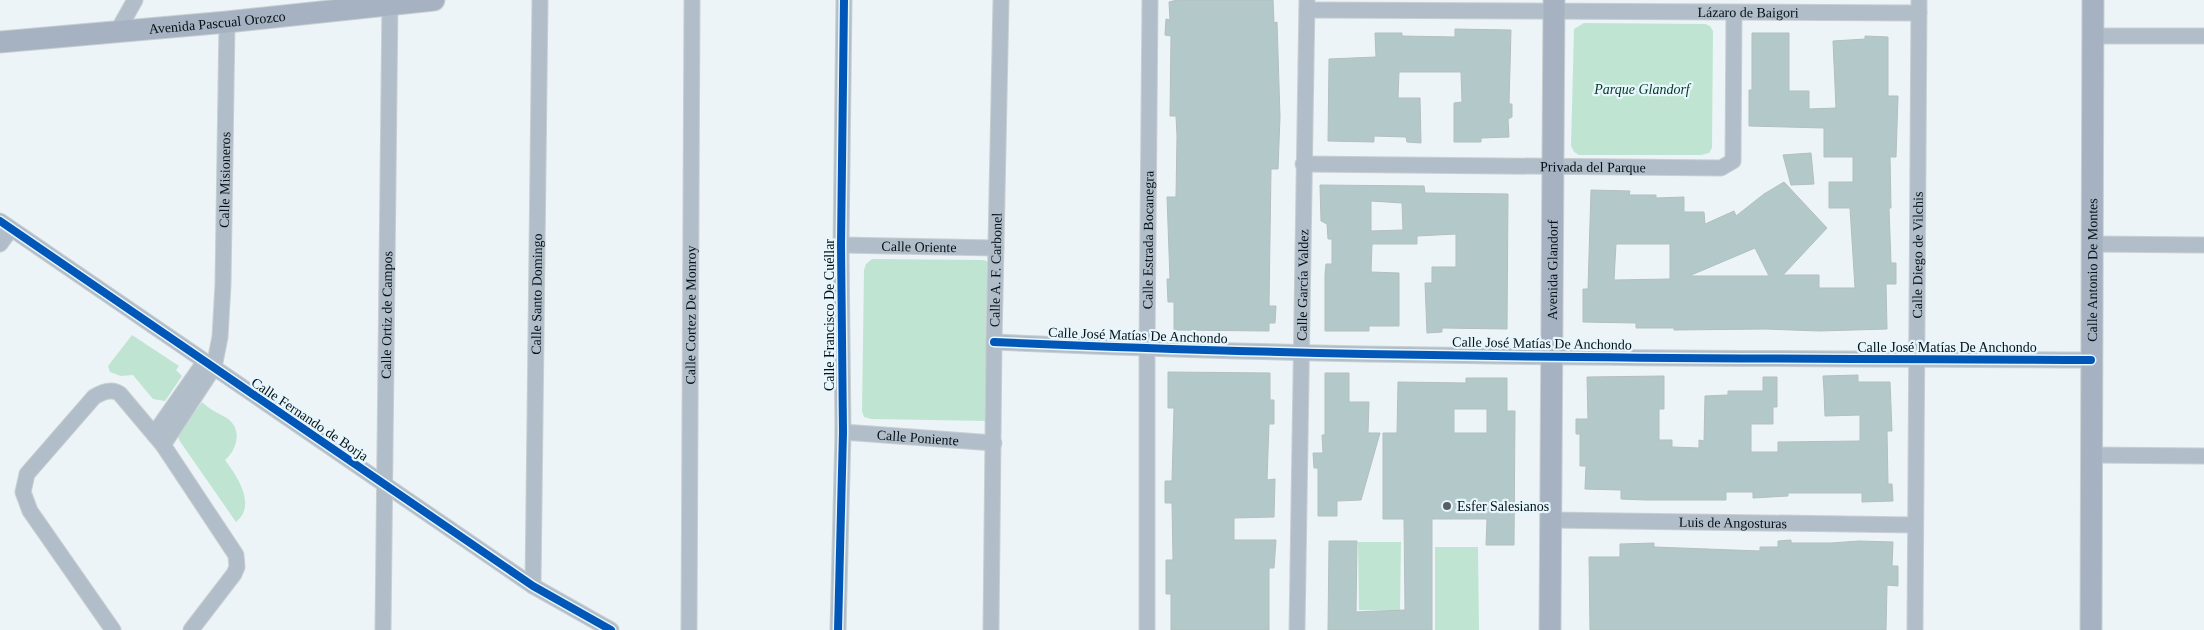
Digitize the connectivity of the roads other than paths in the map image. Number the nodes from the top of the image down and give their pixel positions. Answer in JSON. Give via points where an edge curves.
{"nodes":[{"id":1,"x":135,"y":0,"type":"edge"},
{"id":2,"x":434,"y":0,"type":"edge"},
{"id":3,"x":540,"y":0,"type":"edge"},
{"id":4,"x":692,"y":0,"type":"edge"},
{"id":5,"x":844,"y":0,"type":"edge"},
{"id":6,"x":1001,"y":0,"type":"edge"},
{"id":7,"x":1150,"y":0,"type":"edge"},
{"id":8,"x":2093,"y":0,"type":"edge"},
{"id":9,"x":389,"y":3,"type":"edge"},
{"id":10,"x":1307,"y":5,"type":"edge"},
{"id":11,"x":1554,"y":5,"type":"edge"},
{"id":12,"x":1919,"y":7,"type":"edge"},
{"id":13,"x":1734,"y":14,"type":"junction"},
{"id":14,"x":227,"y":22,"type":"junction"},
{"id":15,"x":117,"y":32,"type":"junction"},
{"id":16,"x":2092,"y":36,"type":"junction"},
{"id":17,"x":2204,"y":36,"type":"edge"},
{"id":18,"x":0,"y":42,"type":"edge"},
{"id":19,"x":1303,"y":164,"type":"junction"},
{"id":20,"x":1554,"y":168,"type":"junction"},
{"id":21,"x":6,"y":225,"type":"edge"},
{"id":22,"x":0,"y":244,"type":"edge"},
{"id":23,"x":2091,"y":244,"type":"junction"},
{"id":24,"x":841,"y":245,"type":"junction"},
{"id":25,"x":2204,"y":245,"type":"edge"},
{"id":26,"x":996,"y":248,"type":"junction"},
{"id":27,"x":994,"y":342,"type":"junction"},
{"id":28,"x":1147,"y":349,"type":"junction"},
{"id":29,"x":1300,"y":352,"type":"junction"},
{"id":30,"x":1551,"y":357,"type":"junction"},
{"id":31,"x":1916,"y":359,"type":"junction"},
{"id":32,"x":2091,"y":360,"type":"junction"},
{"id":33,"x":210,"y":364,"type":"junction"},
{"id":34,"x":843,"y":432,"type":"junction"},
{"id":35,"x":158,"y":440,"type":"junction"},
{"id":36,"x":994,"y":443,"type":"junction"},
{"id":37,"x":2090,"y":455,"type":"junction"},
{"id":38,"x":2204,"y":456,"type":"edge"},
{"id":39,"x":383,"y":484,"type":"junction"},
{"id":40,"x":1551,"y":520,"type":"junction"},
{"id":41,"x":1916,"y":525,"type":"junction"},
{"id":42,"x":533,"y":586,"type":"junction"},
{"id":43,"x":113,"y":630,"type":"edge"},
{"id":44,"x":190,"y":630,"type":"edge"},
{"id":45,"x":383,"y":630,"type":"edge"},
{"id":46,"x":611,"y":630,"type":"edge"},
{"id":47,"x":688,"y":630,"type":"edge"},
{"id":48,"x":838,"y":630,"type":"edge"},
{"id":49,"x":991,"y":630,"type":"edge"},
{"id":50,"x":1147,"y":630,"type":"edge"},
{"id":51,"x":1297,"y":630,"type":"edge"},
{"id":52,"x":1550,"y":630,"type":"edge"},
{"id":53,"x":1915,"y":630,"type":"edge"},
{"id":54,"x":2091,"y":630,"type":"edge"}],
"edges":[{"from":1,"to":15,"type":"street"},
{"from":2,"to":9,"type":"main road","name":"Avenida Pascual Orozco"},
{"from":3,"to":42,"type":"street","name":"Calle Santo Domingo"},
{"from":4,"to":47,"type":"street","name":"Calle Cortez De Monroy"},
{"from":5,"to":24,"type":"street","name":"Calle Francisco De Cuéllar"},
{"from":6,"to":26,"type":"street","name":"Calle A. F. Carbonel"},
{"from":7,"to":28,"type":"street","name":"Calle Estrada Bocanegra"},
{"from":8,"to":16,"type":"main road","name":"Calle Antonio De Montes"},
{"from":9,"to":14,"type":"main road","name":"Avenida Pascual Orozco"},
{"from":9,"to":39,"type":"street","name":"Calle Ortiz de Campos"},
{"from":10,"to":11,"type":"street","name":"Lázaro de Baigori"},
{"from":10,"to":19,"type":"street","name":"Calle García Valdez"},
{"from":11,"to":13,"type":"street","name":"Lázaro de Baigori"},
{"from":11,"to":20,"type":"main road","name":"Avenida Glandorf"},
{"from":12,"to":13,"type":"street","name":"Lázaro de Baigori"},
{"from":12,"to":31,"type":"street","name":"Calle Diego de Vilchis"},
{"from":13,"to":20,"type":"street","name":"Privada del Parque","via":[[1733,161],[1721,168]]},
{"from":14,"to":15,"type":"main road","name":"Avenida Pascual Orozco"},
{"from":14,"to":33,"type":"street","name":"Calle Misioneros","via":[[223,284],[220,337]]},
{"from":15,"to":18,"type":"main road","name":"Avenida Pascual Orozco"},
{"from":16,"to":17,"type":"street"},
{"from":16,"to":23,"type":"main road","name":"Calle Antonio De Montes"},
{"from":19,"to":20,"type":"street","name":"Privada del Parque"},
{"from":19,"to":29,"type":"street","name":"Calle García Valdez"},
{"from":20,"to":30,"type":"main road","name":"Avenida Glandorf"},
{"from":21,"to":22,"type":"street"},
{"from":21,"to":33,"type":"street","name":"Calle Fernando de Borja"},
{"from":23,"to":25,"type":"street"},
{"from":23,"to":32,"type":"main road","name":"Calle Antonio De Montes"},
{"from":24,"to":26,"type":"street","name":"Calle Oriente"},
{"from":24,"to":34,"type":"street","name":"Calle Francisco De Cuéllar"},
{"from":26,"to":27,"type":"street","name":"Calle A. F. Carbonel"},
{"from":27,"to":28,"type":"street","name":"Calle José Matías De Anchondo"},
{"from":27,"to":36,"type":"street","name":"Calle A. F. Carbonel"},
{"from":28,"to":29,"type":"street","name":"Calle José Matías De Anchondo"},
{"from":28,"to":50,"type":"street","name":"Calle Estrada Bocanegra"},
{"from":29,"to":30,"type":"street","name":"Calle José Matías De Anchondo"},
{"from":29,"to":51,"type":"street","name":"Calle García Valdez"},
{"from":30,"to":31,"type":"street","name":"Calle José Matías De Anchondo"},
{"from":30,"to":40,"type":"main road","name":"Avenida Glandorf"},
{"from":31,"to":32,"type":"street","name":"Calle José Matías De Anchondo"},
{"from":31,"to":41,"type":"street","name":"Calle Diego de Vilchis"},
{"from":32,"to":37,"type":"main road","name":"Calle Antonio De Montes"},
{"from":33,"to":35,"type":"street"},
{"from":33,"to":39,"type":"street","name":"Calle Fernando de Borja"},
{"from":34,"to":36,"type":"street","name":"Calle Poniente"},
{"from":34,"to":48,"type":"street","name":"Calle Francisco De Cuéllar"},
{"from":35,"to":43,"type":"street","via":[[120,394],[112,391],[99,394],[28,474],[23,485],[24,499],[30,510]]},
{"from":35,"to":44,"type":"street","via":[[234,551],[237,562],[234,574]]},
{"from":36,"to":49,"type":"street","name":"Calle A. F. Carbonel"},
{"from":37,"to":38,"type":"street"},
{"from":37,"to":54,"type":"main road","name":"Calle Antonio De Montes"},
{"from":39,"to":42,"type":"street","name":"Calle Fernando de Borja"},
{"from":39,"to":45,"type":"street","name":"Calle Ortiz de Campos"},
{"from":40,"to":41,"type":"street","name":"Luis de Angosturas"},
{"from":40,"to":52,"type":"main road","name":"Avenida Glandorf"},
{"from":41,"to":53,"type":"street","name":"Calle Diego de Vilchis"},
{"from":42,"to":46,"type":"street","name":"Calle Fernando de Borja"}]}
